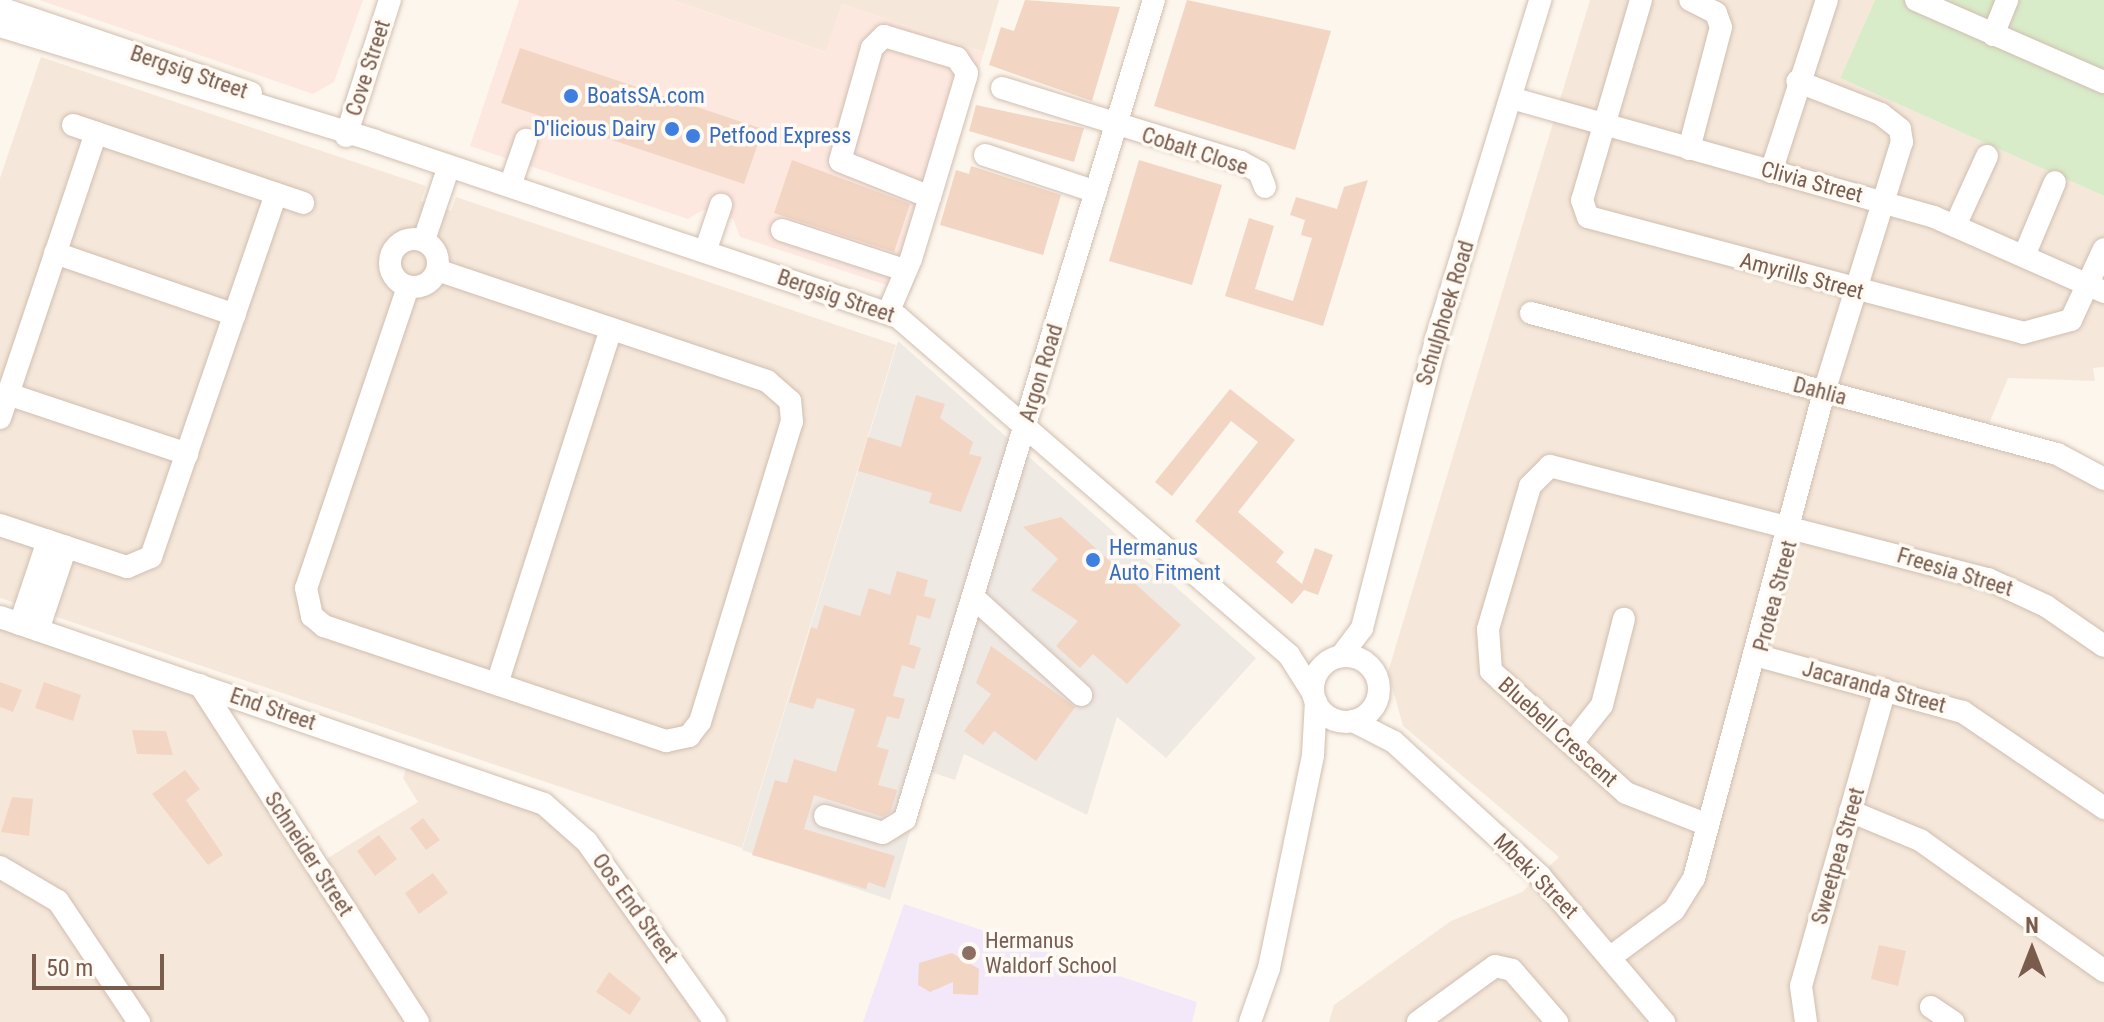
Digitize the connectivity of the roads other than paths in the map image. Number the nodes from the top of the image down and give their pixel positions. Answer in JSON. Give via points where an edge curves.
{"nodes":[{"id":1,"x":390,"y":0,"type":"edge"},
{"id":2,"x":1154,"y":0,"type":"edge"},
{"id":3,"x":1540,"y":0,"type":"edge"},
{"id":4,"x":1641,"y":0,"type":"edge"},
{"id":5,"x":1690,"y":0,"type":"edge"},
{"id":6,"x":1827,"y":0,"type":"edge"},
{"id":7,"x":1916,"y":0,"type":"edge"},
{"id":8,"x":2007,"y":0,"type":"edge"},
{"id":9,"x":0,"y":8,"type":"edge"},
{"id":10,"x":40,"y":20,"type":"edge"},
{"id":11,"x":0,"y":26,"type":"edge"},
{"id":12,"x":1993,"y":35,"type":"junction"},
{"id":13,"x":1797,"y":81,"type":"junction"},
{"id":14,"x":2104,"y":82,"type":"edge"},
{"id":15,"x":1002,"y":88,"type":"dead end"},
{"id":16,"x":1511,"y":98,"type":"junction"},
{"id":17,"x":73,"y":125,"type":"dead end"},
{"id":18,"x":1116,"y":125,"type":"junction"},
{"id":19,"x":1603,"y":125,"type":"junction"},
{"id":20,"x":347,"y":131,"type":"junction"},
{"id":21,"x":96,"y":133,"type":"junction"},
{"id":22,"x":526,"y":140,"type":"dead end"},
{"id":23,"x":1689,"y":149,"type":"junction"},
{"id":24,"x":985,"y":155,"type":"dead end"},
{"id":25,"x":1987,"y":156,"type":"dead end"},
{"id":26,"x":449,"y":166,"type":"junction"},
{"id":27,"x":1771,"y":172,"type":"junction"},
{"id":28,"x":2055,"y":182,"type":"dead end"},
{"id":29,"x":510,"y":186,"type":"junction"},
{"id":30,"x":1265,"y":187,"type":"dead end"},
{"id":31,"x":1096,"y":192,"type":"junction"},
{"id":32,"x":276,"y":194,"type":"junction"},
{"id":33,"x":930,"y":197,"type":"junction"},
{"id":34,"x":1881,"y":201,"type":"junction"},
{"id":35,"x":303,"y":203,"type":"dead end"},
{"id":36,"x":721,"y":205,"type":"dead end"},
{"id":37,"x":1955,"y":226,"type":"junction"},
{"id":38,"x":782,"y":230,"type":"dead end"},
{"id":39,"x":424,"y":240,"type":"junction"},
{"id":40,"x":2104,"y":249,"type":"edge"},
{"id":41,"x":705,"y":252,"type":"junction"},
{"id":42,"x":55,"y":253,"type":"junction"},
{"id":43,"x":2024,"y":256,"type":"junction"},
{"id":44,"x":901,"y":269,"type":"junction"},
{"id":45,"x":438,"y":270,"type":"junction"},
{"id":46,"x":408,"y":287,"type":"junction"},
{"id":47,"x":2096,"y":288,"type":"edge"},
{"id":48,"x":1856,"y":291,"type":"junction"},
{"id":49,"x":888,"y":313,"type":"junction"},
{"id":50,"x":1531,"y":313,"type":"dead end"},
{"id":51,"x":235,"y":315,"type":"junction"},
{"id":52,"x":611,"y":329,"type":"junction"},
{"id":53,"x":1824,"y":392,"type":"junction"},
{"id":54,"x":8,"y":394,"type":"junction"},
{"id":55,"x":0,"y":418,"type":"edge"},
{"id":56,"x":1025,"y":424,"type":"junction"},
{"id":57,"x":187,"y":454,"type":"junction"},
{"id":58,"x":2104,"y":479,"type":"edge"},
{"id":59,"x":0,"y":525,"type":"edge"},
{"id":60,"x":1793,"y":527,"type":"junction"},
{"id":61,"x":57,"y":544,"type":"junction"},
{"id":62,"x":973,"y":597,"type":"junction"},
{"id":63,"x":1624,"y":619,"type":"dead end"},
{"id":64,"x":19,"y":624,"type":"edge"},
{"id":65,"x":1362,"y":628,"type":"junction"},
{"id":66,"x":2104,"y":646,"type":"edge"},
{"id":67,"x":1289,"y":655,"type":"junction"},
{"id":68,"x":1759,"y":656,"type":"junction"},
{"id":69,"x":1336,"y":658,"type":"junction"},
{"id":70,"x":1368,"y":665,"type":"junction"},
{"id":71,"x":497,"y":684,"type":"junction"},
{"id":72,"x":200,"y":685,"type":"junction"},
{"id":73,"x":1885,"y":690,"type":"junction"},
{"id":74,"x":1081,"y":695,"type":"dead end"},
{"id":75,"x":1314,"y":697,"type":"junction"},
{"id":76,"x":1378,"y":699,"type":"junction"},
{"id":77,"x":1349,"y":722,"type":"junction"},
{"id":78,"x":1394,"y":742,"type":"junction"},
{"id":79,"x":1572,"y":743,"type":"junction"},
{"id":80,"x":1313,"y":755,"type":"junction"},
{"id":81,"x":544,"y":804,"type":"joint"},
{"id":82,"x":2104,"y":808,"type":"edge"},
{"id":83,"x":1850,"y":811,"type":"junction"},
{"id":84,"x":825,"y":816,"type":"dead end"},
{"id":85,"x":1708,"y":825,"type":"junction"},
{"id":86,"x":0,"y":867,"type":"edge"},
{"id":87,"x":1612,"y":956,"type":"junction"},
{"id":88,"x":2104,"y":971,"type":"edge"},
{"id":89,"x":1931,"y":1007,"type":"dead end"},
{"id":90,"x":139,"y":1022,"type":"edge"},
{"id":91,"x":418,"y":1022,"type":"edge"},
{"id":92,"x":715,"y":1022,"type":"edge"},
{"id":93,"x":1250,"y":1022,"type":"edge"},
{"id":94,"x":1418,"y":1022,"type":"edge"},
{"id":95,"x":1557,"y":1022,"type":"edge"},
{"id":96,"x":1664,"y":1022,"type":"edge"},
{"id":97,"x":1806,"y":1022,"type":"edge"},
{"id":98,"x":1953,"y":1022,"type":"edge"}],
"edges":[{"from":1,"to":20,"type":"street","name":"Cove Street"},
{"from":2,"to":18,"type":"street","name":"Argon Road"},
{"from":3,"to":16,"type":"street","name":"Schulphoek Road"},
{"from":4,"to":19,"type":"street"},
{"from":5,"to":23,"type":"street","via":[[1716,13],[1721,27]]},
{"from":6,"to":13,"type":"street"},
{"from":7,"to":12,"type":"street"},
{"from":8,"to":12,"type":"street"},
{"from":9,"to":10,"type":"street","name":"Bergsig Street"},
{"from":10,"to":11,"type":"street","name":"Bergsig Street"},
{"from":10,"to":20,"type":"street","name":"Bergsig Street"},
{"from":12,"to":14,"type":"street"},
{"from":13,"to":27,"type":"street"},
{"from":13,"to":34,"type":"street","name":"Protea Street","via":[[1900,129]]},
{"from":15,"to":18,"type":"street","name":"Cobalt Close"},
{"from":16,"to":19,"type":"street","name":"Clivia Street"},
{"from":16,"to":65,"type":"street","name":"Schulphoek Road","via":[[1436,339]]},
{"from":17,"to":21,"type":"street"},
{"from":18,"to":30,"type":"street","name":"Cobalt Close","via":[[1241,162]]},
{"from":18,"to":31,"type":"street","name":"Argon Road"},
{"from":19,"to":23,"type":"street","name":"Clivia Street"},
{"from":19,"to":48,"type":"street","name":"Amyrills Street","via":[[1582,200],[1588,217]]},
{"from":20,"to":26,"type":"street","name":"Bergsig Street"},
{"from":21,"to":32,"type":"street"},
{"from":21,"to":42,"type":"street"},
{"from":22,"to":29,"type":"street"},
{"from":23,"to":27,"type":"street","name":"Clivia Street"},
{"from":24,"to":31,"type":"street"},
{"from":25,"to":37,"type":"street"},
{"from":26,"to":29,"type":"street","name":"Bergsig Street"},
{"from":26,"to":39,"type":"street"},
{"from":27,"to":34,"type":"street","name":"Clivia Street"},
{"from":28,"to":43,"type":"street"},
{"from":29,"to":41,"type":"street","name":"Bergsig Street"},
{"from":31,"to":56,"type":"street","name":"Argon Road"},
{"from":32,"to":35,"type":"street"},
{"from":32,"to":51,"type":"street"},
{"from":33,"to":33,"type":"street","via":[[840,161],[872,48],[884,36],[957,58],[966,68]]},
{"from":33,"to":44,"type":"street"},
{"from":34,"to":37,"type":"street","name":"Clivia Street"},
{"from":34,"to":48,"type":"street","name":"Protea Street"},
{"from":36,"to":41,"type":"street"},
{"from":37,"to":43,"type":"street","name":"Clivia Street"},
{"from":38,"to":44,"type":"street"},
{"from":39,"to":45,"type":"street","via":[[438,256]]},
{"from":39,"to":46,"type":"street","via":[[404,241],[391,255],[393,275]]},
{"from":40,"to":47,"type":"street","name":"Amyrills Street"},
{"from":41,"to":49,"type":"street","name":"Bergsig Street"},
{"from":42,"to":51,"type":"street"},
{"from":42,"to":54,"type":"street"},
{"from":43,"to":47,"type":"street","name":"Clivia Street"},
{"from":44,"to":49,"type":"street"},
{"from":45,"to":46,"type":"street","via":[[426,284]]},
{"from":45,"to":52,"type":"street"},
{"from":46,"to":71,"type":"street","via":[[306,602],[324,626]]},
{"from":47,"to":48,"type":"street","name":"Amyrills Street","via":[[2066,324],[2023,333]]},
{"from":48,"to":53,"type":"street","name":"Protea Street"},
{"from":49,"to":56,"type":"street","name":"Bergsig Street","via":[[919,330]]},
{"from":50,"to":53,"type":"street","name":"Dahlia"},
{"from":51,"to":57,"type":"street"},
{"from":52,"to":71,"type":"street"},
{"from":52,"to":71,"type":"street","via":[[775,384],[792,408],[700,722],[689,736],[666,741]]},
{"from":53,"to":58,"type":"street","name":"Dahlia","via":[[2057,454]]},
{"from":53,"to":60,"type":"street","name":"Protea Street"},
{"from":54,"to":55,"type":"street"},
{"from":54,"to":57,"type":"street"},
{"from":56,"to":62,"type":"street","name":"Argon Road"},
{"from":56,"to":67,"type":"street","name":"Bergsig Street"},
{"from":57,"to":61,"type":"street","via":[[147,562],[127,567]]},
{"from":59,"to":61,"type":"street"},
{"from":60,"to":66,"type":"street","name":"Freesia Street","via":[[2016,589]]},
{"from":60,"to":68,"type":"street","name":"Protea Street"},
{"from":60,"to":79,"type":"street","name":"Bluebell Crescent","via":[[1570,466],[1536,475],[1488,629],[1486,656],[1500,683]]},
{"from":61,"to":64,"type":"street"},
{"from":62,"to":74,"type":"street"},
{"from":62,"to":84,"type":"street","name":"Argon Road","via":[[928,746],[895,830]]},
{"from":63,"to":79,"type":"street","via":[[1602,705]]},
{"from":64,"to":72,"type":"street","name":"End Street"},
{"from":65,"to":69,"type":"street","name":"Schulphoek Road"},
{"from":65,"to":70,"type":"street","name":"Schulphoek Road"},
{"from":67,"to":69,"type":"street"},
{"from":67,"to":75,"type":"street","name":"Bergsig Street"},
{"from":68,"to":73,"type":"street","name":"Jacaranda Street"},
{"from":68,"to":85,"type":"street","name":"Protea Street"},
{"from":69,"to":70,"type":"street"},
{"from":69,"to":75,"type":"street","via":[[1317,673]]},
{"from":70,"to":76,"type":"street"},
{"from":72,"to":81,"type":"street","name":"End Street"},
{"from":72,"to":91,"type":"street","name":"Schneider Street"},
{"from":73,"to":82,"type":"street","name":"Jacaranda Street","via":[[1963,712]]},
{"from":73,"to":83,"type":"street","name":"Sweetpea Street"},
{"from":75,"to":77,"type":"street"},
{"from":75,"to":80,"type":"street"},
{"from":76,"to":77,"type":"street"},
{"from":76,"to":78,"type":"street","name":"Mbeki Street"},
{"from":77,"to":78,"type":"street","name":"Mbeki Street"},
{"from":77,"to":80,"type":"street"},
{"from":78,"to":87,"type":"street","name":"Mbeki Street","via":[[1540,876]]},
{"from":79,"to":85,"type":"street","name":"Bluebell Crescent","via":[[1626,793]]},
{"from":80,"to":93,"type":"street","via":[[1269,968]]},
{"from":81,"to":92,"type":"street","name":"Oos End Street","via":[[587,842]]},
{"from":83,"to":88,"type":"street","via":[[1920,840]]},
{"from":83,"to":97,"type":"street","name":"Sweetpea Street","via":[[1801,986]]},
{"from":85,"to":87,"type":"street","name":"Protea Street","via":[[1685,895]]},
{"from":86,"to":90,"type":"street","via":[[58,901]]},
{"from":87,"to":96,"type":"street","name":"Mbeki Street"},
{"from":89,"to":98,"type":"street"},
{"from":94,"to":95,"type":"street","via":[[1495,966],[1512,970]]}]}
